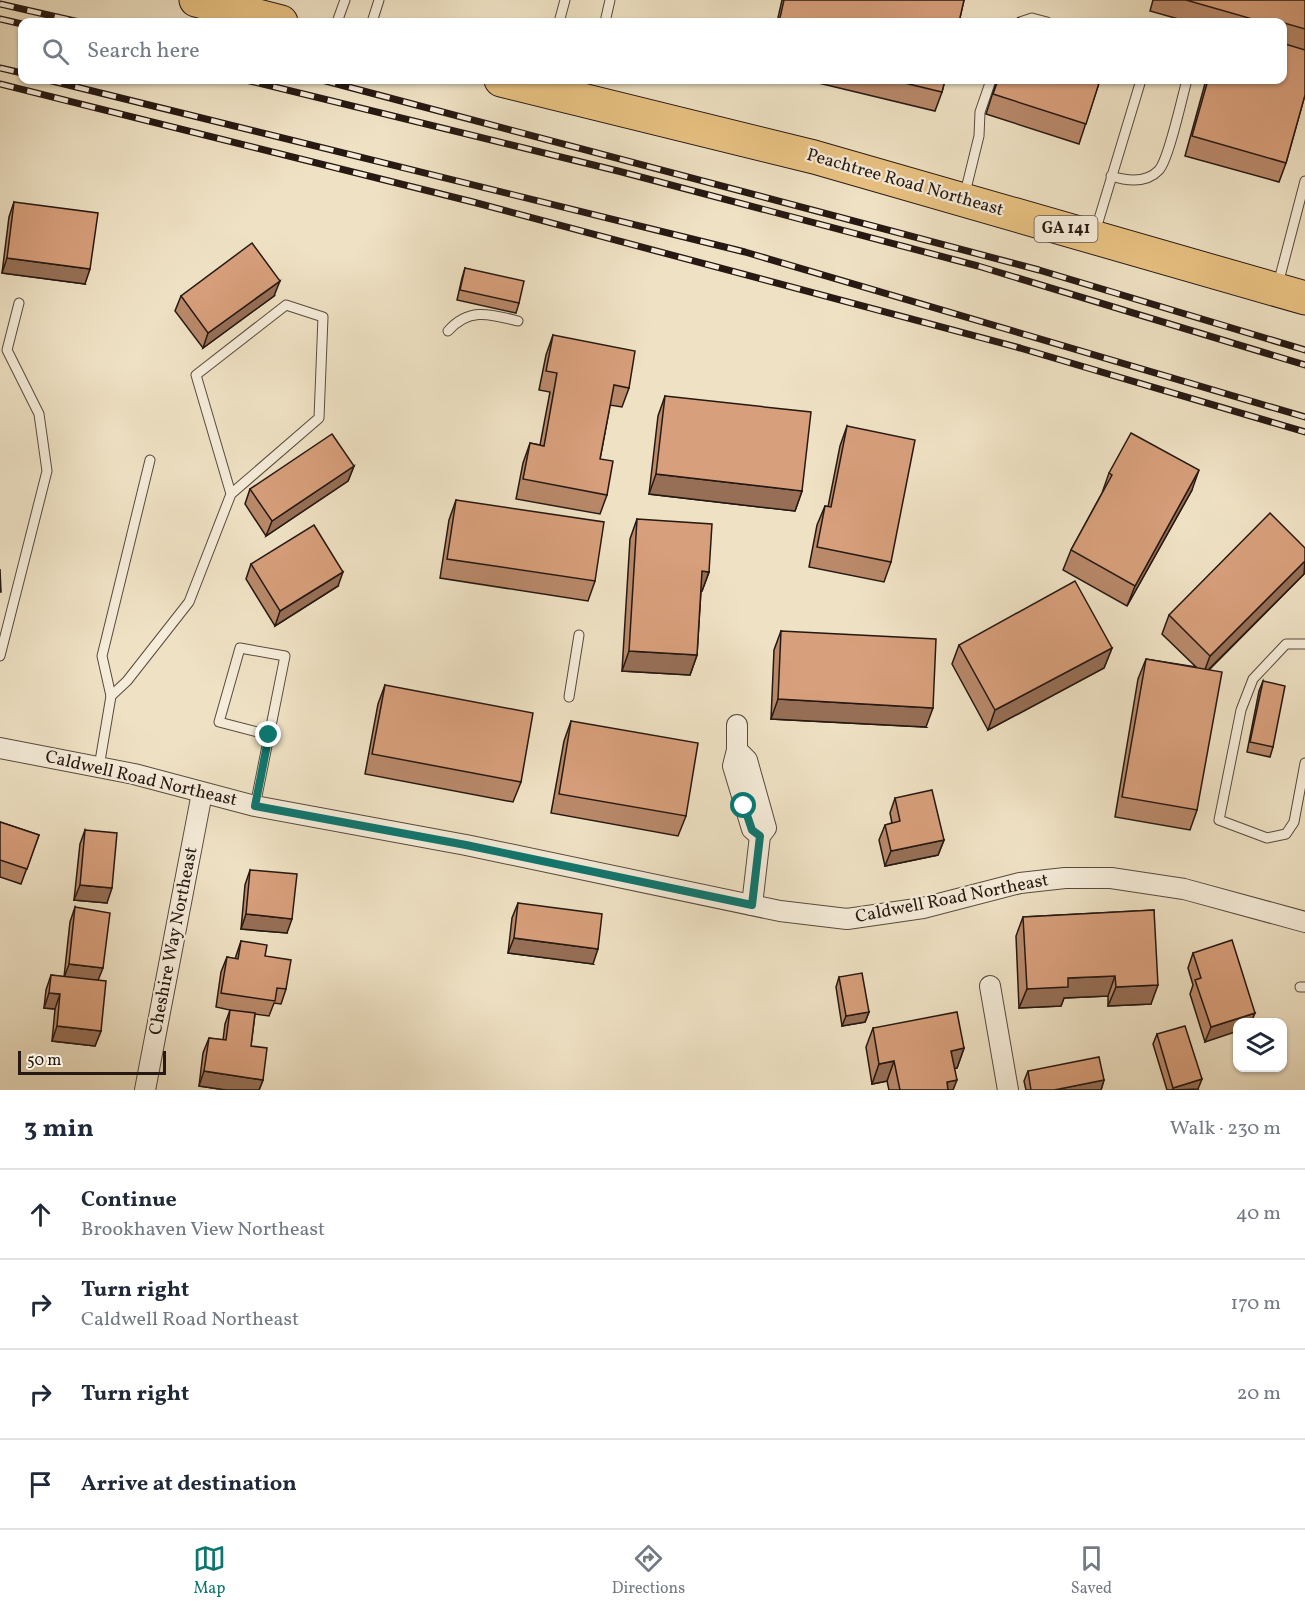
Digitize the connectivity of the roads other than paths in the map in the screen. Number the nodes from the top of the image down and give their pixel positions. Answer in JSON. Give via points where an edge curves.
{"nodes":[{"id":1,"x":196,"y":0,"type":"edge"},
{"id":2,"x":345,"y":0,"type":"edge"},
{"id":3,"x":379,"y":0,"type":"edge"},
{"id":4,"x":564,"y":0,"type":"edge"},
{"id":5,"x":610,"y":0,"type":"edge"},
{"id":6,"x":266,"y":18,"type":"edge"},
{"id":7,"x":338,"y":18,"type":"edge"},
{"id":8,"x":373,"y":18,"type":"edge"},
{"id":9,"x":560,"y":18,"type":"edge"},
{"id":10,"x":606,"y":18,"type":"edge"},
{"id":11,"x":990,"y":84,"type":"edge"},
{"id":12,"x":1140,"y":84,"type":"edge"},
{"id":13,"x":1186,"y":84,"type":"edge"},
{"id":14,"x":543,"y":85,"type":"edge"},
{"id":15,"x":1111,"y":176,"type":"junction"},
{"id":16,"x":1305,"y":182,"type":"edge"},
{"id":17,"x":964,"y":198,"type":"junction"},
{"id":18,"x":1094,"y":237,"type":"junction"},
{"id":19,"x":1291,"y":294,"type":"edge"},
{"id":20,"x":19,"y":303,"type":"dead end"},
{"id":21,"x":518,"y":321,"type":"dead end"},
{"id":22,"x":448,"y":331,"type":"dead end"},
{"id":23,"x":150,"y":460,"type":"dead end"},
{"id":24,"x":231,"y":494,"type":"junction"},
{"id":25,"x":579,"y":635,"type":"dead end"},
{"id":26,"x":1305,"y":644,"type":"edge"},
{"id":27,"x":0,"y":656,"type":"edge"},
{"id":28,"x":111,"y":696,"type":"junction"},
{"id":29,"x":569,"y":697,"type":"dead end"},
{"id":30,"x":737,"y":725,"type":"dead end"},
{"id":31,"x":269,"y":735,"type":"junction"},
{"id":32,"x":0,"y":748,"type":"edge"},
{"id":33,"x":1305,"y":763,"type":"edge"},
{"id":34,"x":99,"y":767,"type":"junction"},
{"id":35,"x":202,"y":793,"type":"junction"},
{"id":36,"x":255,"y":806,"type":"junction"},
{"id":37,"x":752,"y":905,"type":"junction"},
{"id":38,"x":1305,"y":922,"type":"edge"},
{"id":39,"x":990,"y":986,"type":"dead end"},
{"id":40,"x":145,"y":1090,"type":"edge"},
{"id":41,"x":1008,"y":1090,"type":"edge"}],
"edges":[{"from":1,"to":6,"type":"highway"},
{"from":2,"to":7,"type":"lane"},
{"from":3,"to":8,"type":"lane"},
{"from":4,"to":9,"type":"lane"},
{"from":5,"to":10,"type":"lane"},
{"from":11,"to":17,"type":"lane","via":[[980,112],[980,136]]},
{"from":12,"to":15,"type":"lane"},
{"from":13,"to":15,"type":"lane","via":[[1158,171],[1136,181]]},
{"from":14,"to":17,"type":"highway","name":"Peachtree Road Northeast","number":"GA 141"},
{"from":15,"to":18,"type":"lane"},
{"from":16,"to":19,"type":"lane"},
{"from":17,"to":18,"type":"highway","name":"Peachtree Road Northeast","number":"GA 141"},
{"from":18,"to":19,"type":"highway","name":"Peachtree Road Northeast","number":"GA 141"},
{"from":20,"to":27,"type":"lane","via":[[7,350],[39,414],[47,471]]},
{"from":21,"to":22,"type":"lane","via":[[476,314],[459,318]]},
{"from":23,"to":28,"type":"lane","via":[[102,656]]},
{"from":24,"to":24,"type":"lane","via":[[319,418],[323,317],[286,305],[196,375]]},
{"from":24,"to":28,"type":"lane","via":[[189,602]]},
{"from":25,"to":29,"type":"lane"},
{"from":26,"to":33,"type":"lane","via":[[1286,644],[1253,679],[1241,710],[1219,820],[1267,837],[1286,834],[1294,822]]},
{"from":28,"to":34,"type":"lane"},
{"from":30,"to":37,"type":"street","via":[[751,804],[766,828],[760,836]]},
{"from":31,"to":31,"type":"lane","via":[[285,656],[240,648],[219,722]]},
{"from":31,"to":36,"type":"lane"},
{"from":32,"to":34,"type":"street","name":"Caldwell Road Northeast"},
{"from":34,"to":35,"type":"street","name":"Caldwell Road Northeast"},
{"from":35,"to":36,"type":"street","name":"Caldwell Road Northeast"},
{"from":35,"to":40,"type":"street","name":"Cheshire Way Northeast"},
{"from":36,"to":37,"type":"street","name":"Caldwell Road Northeast"},
{"from":37,"to":38,"type":"street","name":"Caldwell Road Northeast","via":[[847,920],[923,908],[1020,883],[1111,878],[1184,889]]},
{"from":39,"to":41,"type":"street"}]}
